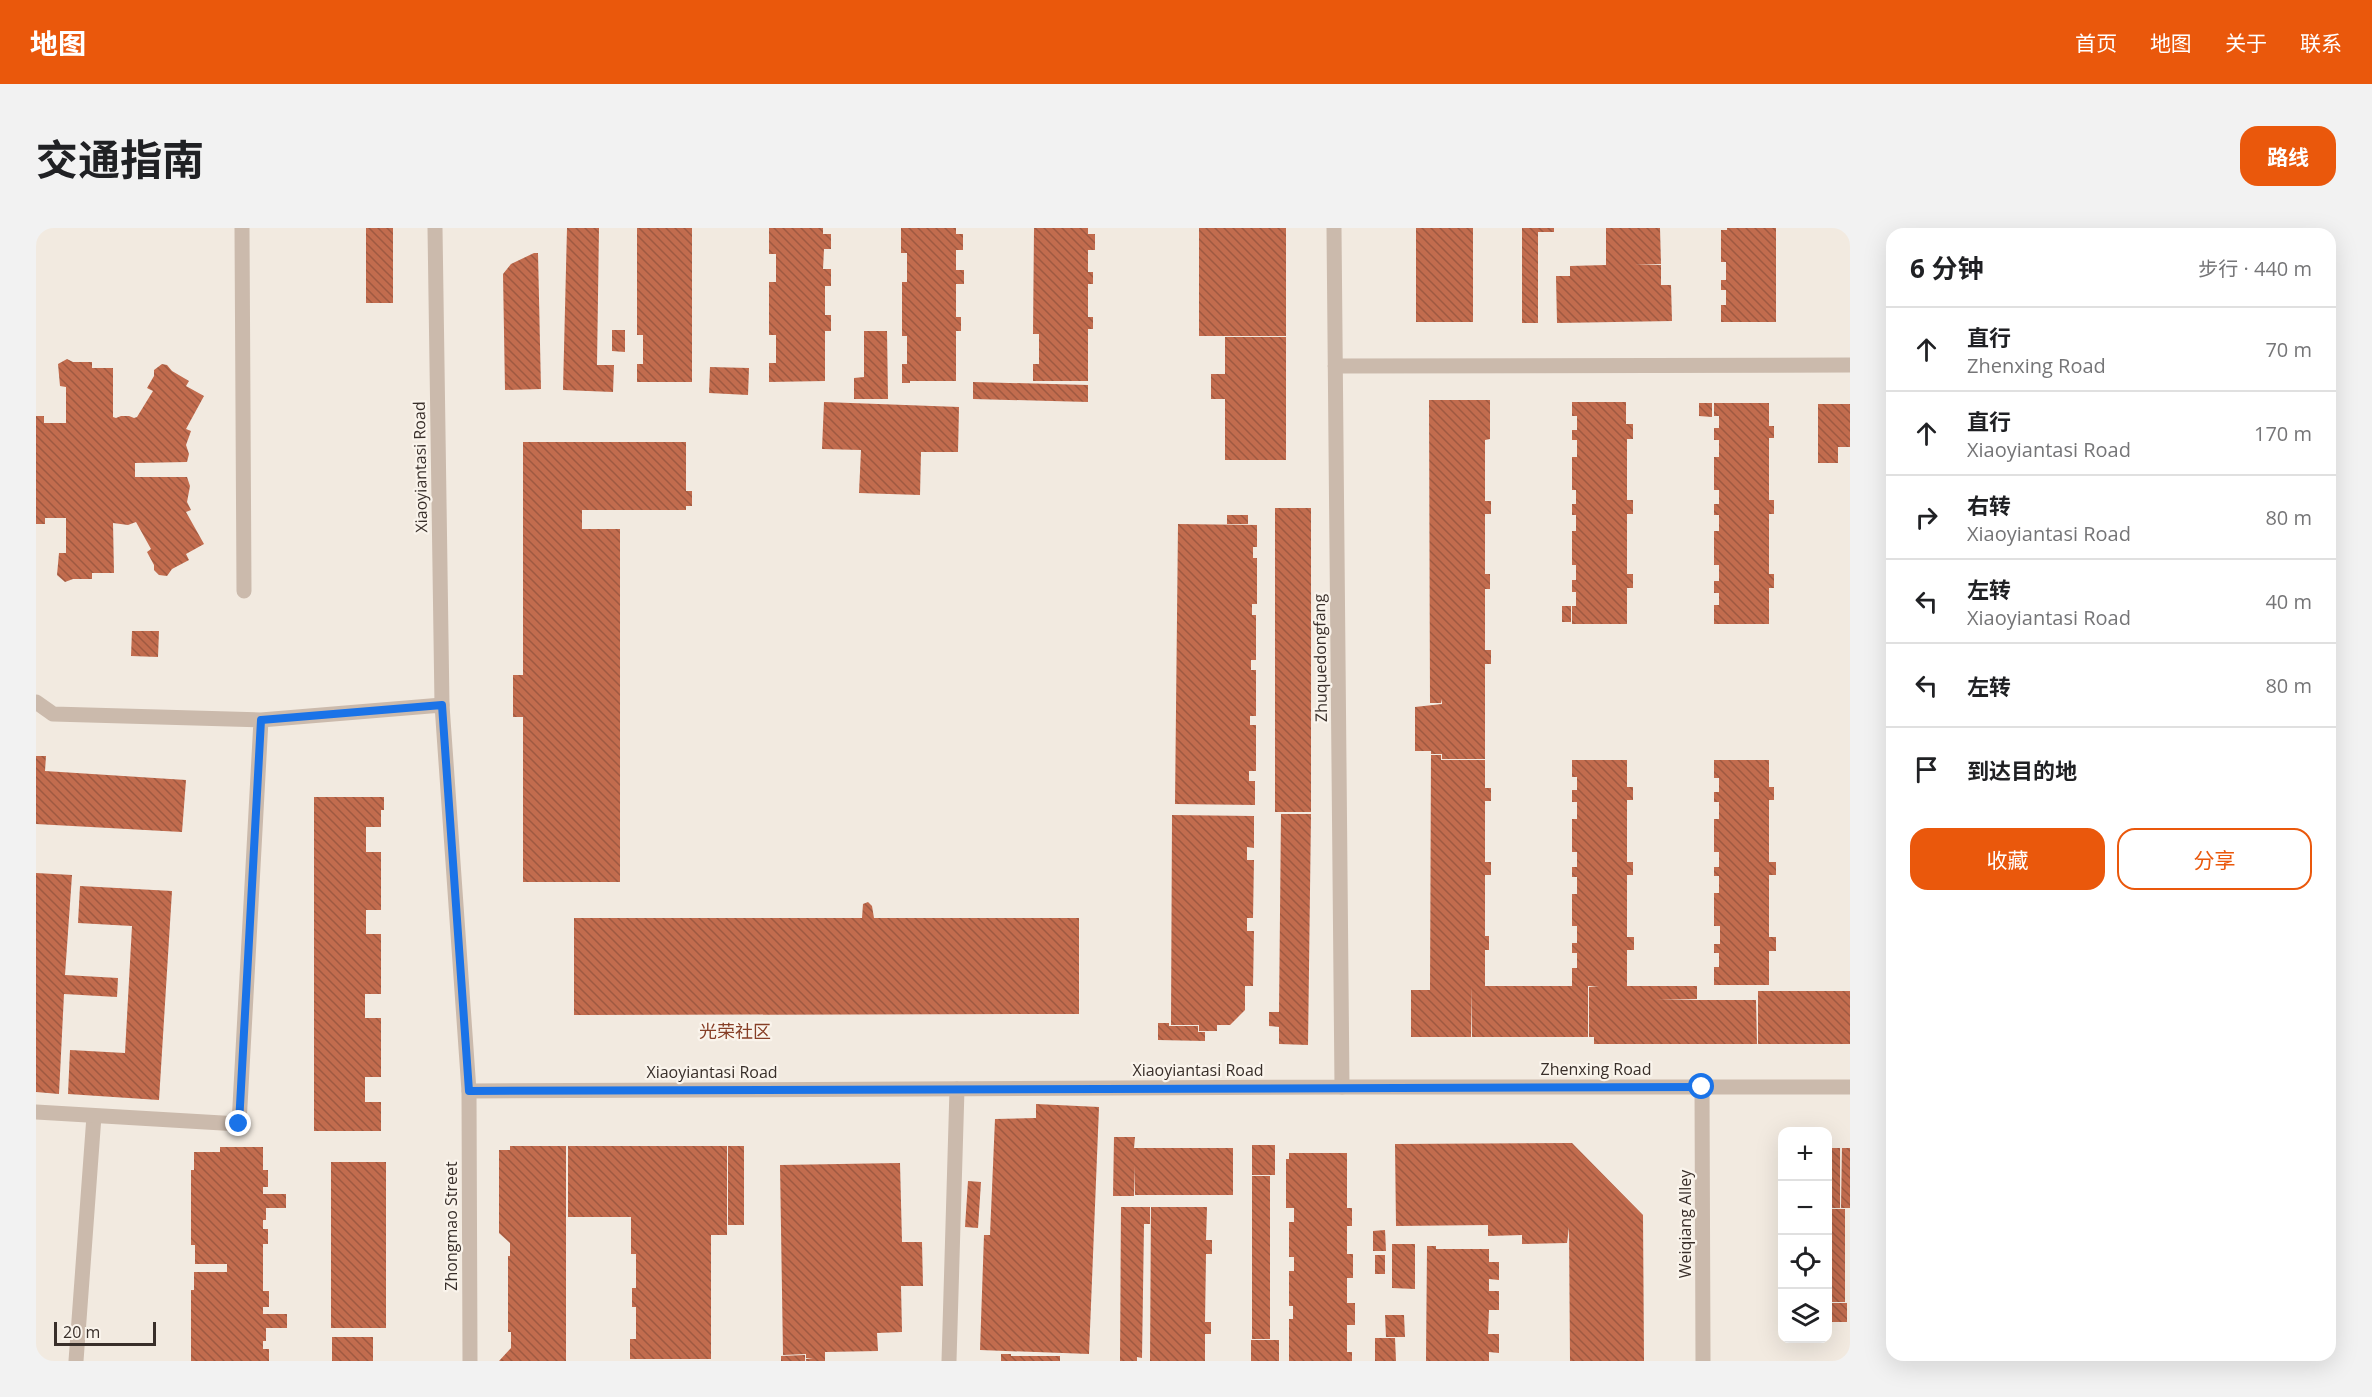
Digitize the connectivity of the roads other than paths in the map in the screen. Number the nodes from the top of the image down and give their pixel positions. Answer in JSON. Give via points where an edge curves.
{"nodes":[{"id":1,"x":242,"y":228,"type":"edge"},
{"id":2,"x":435,"y":228,"type":"edge"},
{"id":3,"x":1334,"y":228,"type":"edge"},
{"id":4,"x":1850,"y":365,"type":"edge"},
{"id":5,"x":1335,"y":366,"type":"junction"},
{"id":6,"x":244,"y":591,"type":"dead end"},
{"id":7,"x":36,"y":702,"type":"edge"},
{"id":8,"x":442,"y":705,"type":"junction"},
{"id":9,"x":261,"y":720,"type":"junction"},
{"id":10,"x":1850,"y":1086,"type":"edge"},
{"id":11,"x":1342,"y":1087,"type":"junction"},
{"id":12,"x":1702,"y":1087,"type":"junction"},
{"id":13,"x":957,"y":1089,"type":"junction"},
{"id":14,"x":469,"y":1091,"type":"junction"},
{"id":15,"x":36,"y":1112,"type":"edge"},
{"id":16,"x":94,"y":1116,"type":"junction"},
{"id":17,"x":76,"y":1361,"type":"edge"},
{"id":18,"x":470,"y":1361,"type":"edge"},
{"id":19,"x":950,"y":1361,"type":"edge"},
{"id":20,"x":1703,"y":1361,"type":"edge"}],
"edges":[{"from":1,"to":6,"type":"street"},
{"from":2,"to":8,"type":"street","name":"Xiaoyiantasi Road"},
{"from":3,"to":5,"type":"street","name":"Zhuquedongfang"},
{"from":4,"to":5,"type":"street"},
{"from":5,"to":11,"type":"street","name":"Zhuquedongfang"},
{"from":7,"to":9,"type":"street","via":[[53,714]]},
{"from":8,"to":9,"type":"street"},
{"from":8,"to":14,"type":"street","name":"Xiaoyiantasi Road"},
{"from":9,"to":16,"type":"street","via":[[239,1124]]},
{"from":10,"to":12,"type":"street","name":"Zhenxing Road"},
{"from":11,"to":12,"type":"street","name":"Zhenxing Road"},
{"from":11,"to":13,"type":"street","name":"Xiaoyiantasi Road"},
{"from":12,"to":20,"type":"street","name":"Weiqiang Alley"},
{"from":13,"to":14,"type":"street","name":"Xiaoyiantasi Road"},
{"from":13,"to":19,"type":"street"},
{"from":14,"to":18,"type":"street","name":"Zhongmao Street"},
{"from":15,"to":16,"type":"street"},
{"from":16,"to":17,"type":"street"}]}
